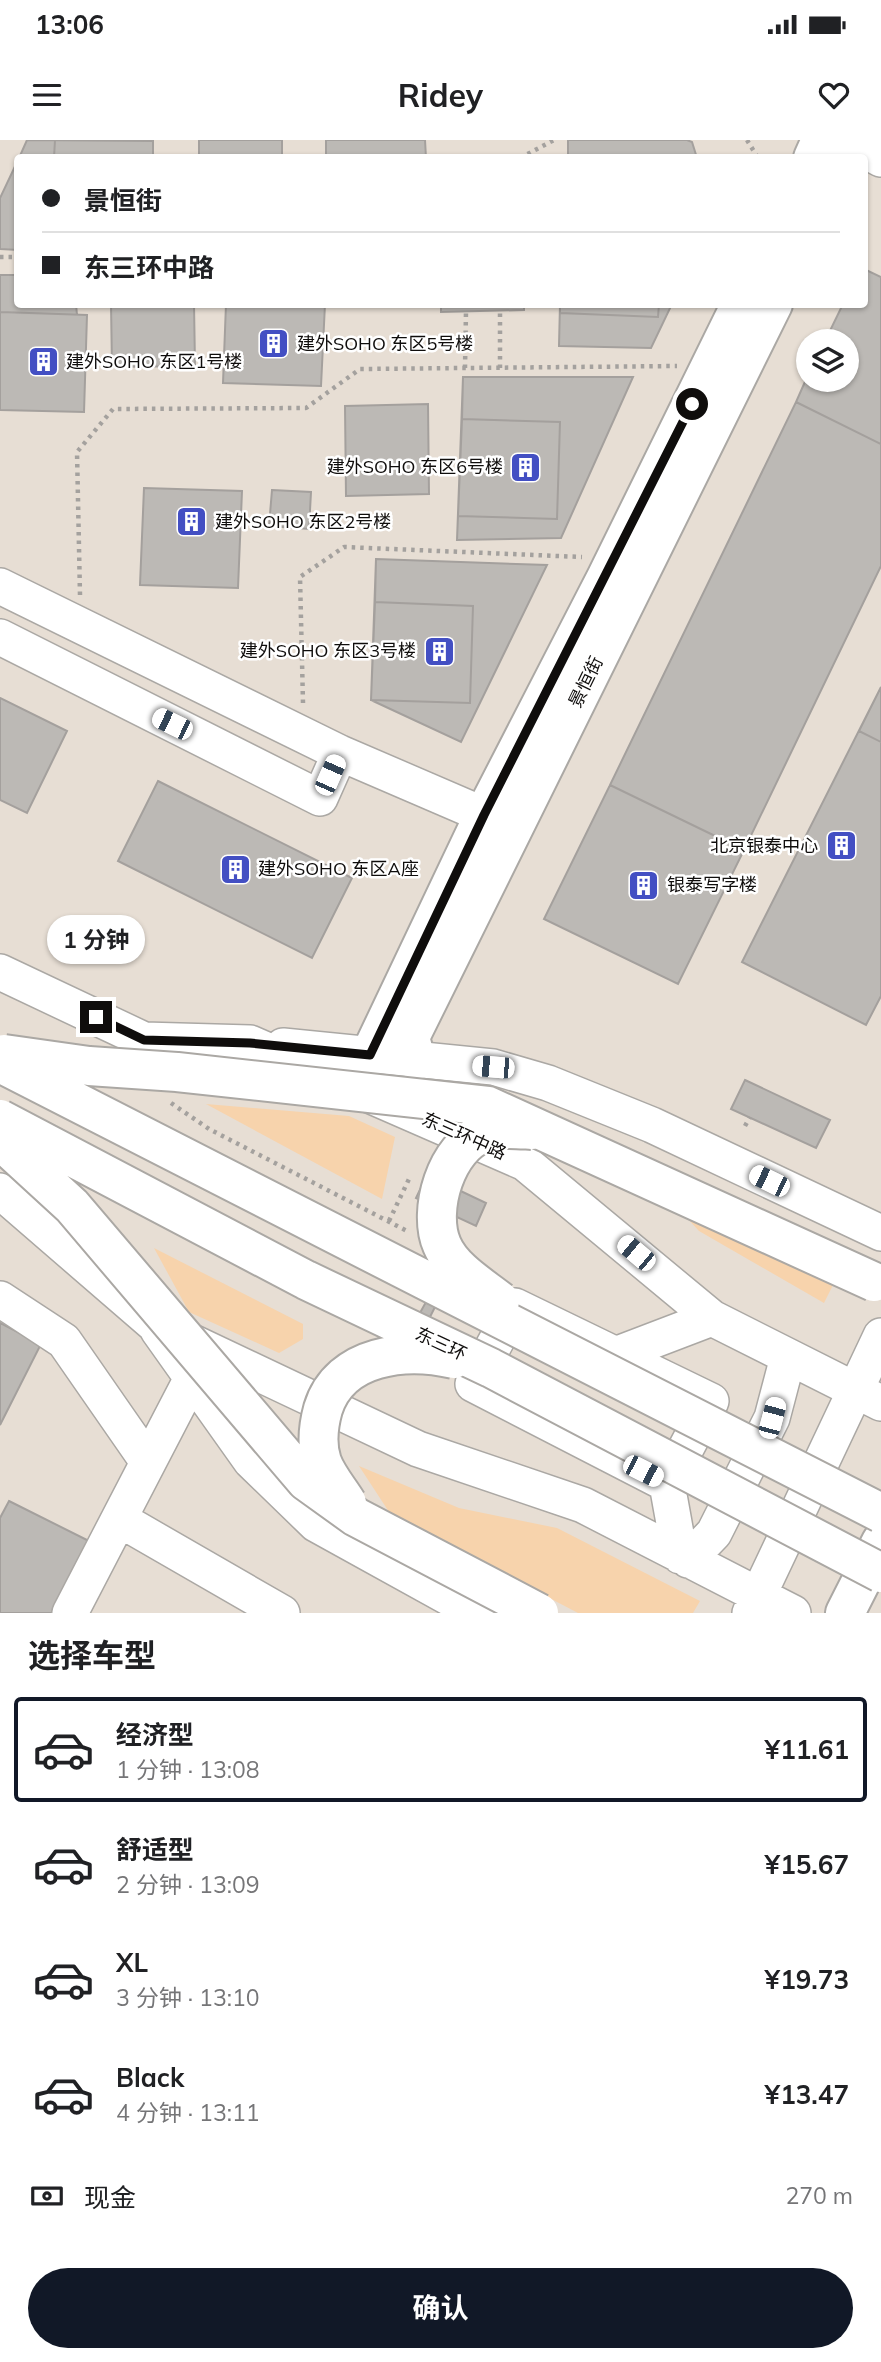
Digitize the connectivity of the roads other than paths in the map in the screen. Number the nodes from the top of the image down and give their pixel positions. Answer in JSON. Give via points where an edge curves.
{"nodes":[{"id":1,"x":851,"y":147,"type":"edge"},
{"id":2,"x":827,"y":154,"type":"edge"},
{"id":3,"x":739,"y":308,"type":"edge"},
{"id":4,"x":771,"y":308,"type":"edge"},
{"id":5,"x":0,"y":586,"type":"edge"},
{"id":6,"x":0,"y":637,"type":"edge"},
{"id":7,"x":340,"y":753,"type":"junction"},
{"id":8,"x":484,"y":815,"type":"junction"},
{"id":9,"x":0,"y":972,"type":"edge"},
{"id":10,"x":144,"y":1040,"type":"junction"},
{"id":11,"x":250,"y":1043,"type":"junction"},
{"id":12,"x":0,"y":1054,"type":"edge"},
{"id":13,"x":370,"y":1055,"type":"junction"},
{"id":14,"x":416,"y":1060,"type":"junction"},
{"id":15,"x":0,"y":1063,"type":"edge"},
{"id":16,"x":130,"y":1074,"type":"road end"},
{"id":17,"x":0,"y":1119,"type":"edge"},
{"id":18,"x":544,"y":1130,"type":"junction"},
{"id":19,"x":0,"y":1140,"type":"edge"},
{"id":20,"x":0,"y":1191,"type":"edge"},
{"id":21,"x":881,"y":1233,"type":"edge"},
{"id":22,"x":879,"y":1284,"type":"edge"},
{"id":23,"x":0,"y":1299,"type":"edge"},
{"id":24,"x":712,"y":1318,"type":"junction"},
{"id":25,"x":154,"y":1324,"type":"junction"},
{"id":26,"x":881,"y":1336,"type":"edge"},
{"id":27,"x":559,"y":1349,"type":"junction"},
{"id":28,"x":615,"y":1355,"type":"junction"},
{"id":29,"x":788,"y":1357,"type":"junction"},
{"id":30,"x":491,"y":1368,"type":"junction"},
{"id":31,"x":192,"y":1378,"type":"junction"},
{"id":32,"x":868,"y":1397,"type":"edge"},
{"id":33,"x":148,"y":1462,"type":"junction"},
{"id":34,"x":667,"y":1484,"type":"junction"},
{"id":35,"x":881,"y":1513,"type":"edge"},
{"id":36,"x":356,"y":1517,"type":"junction"},
{"id":37,"x":119,"y":1519,"type":"junction"},
{"id":38,"x":881,"y":1542,"type":"edge"},
{"id":39,"x":684,"y":1558,"type":"junction"},
{"id":40,"x":881,"y":1573,"type":"edge"},
{"id":41,"x":754,"y":1604,"type":"edge"},
{"id":42,"x":846,"y":1611,"type":"edge"},
{"id":43,"x":71,"y":1613,"type":"edge"},
{"id":44,"x":282,"y":1613,"type":"edge"},
{"id":45,"x":477,"y":1613,"type":"edge"},
{"id":46,"x":539,"y":1613,"type":"edge"},
{"id":47,"x":793,"y":1613,"type":"edge"}],
"edges":[{"from":1,"to":2,"type":"main road"},
{"from":3,"to":8,"type":"main road","name":"景恒街"},
{"from":4,"to":14,"type":"main road","name":"景恒街","via":[[410,1037]]},
{"from":5,"to":7,"type":"street"},
{"from":6,"to":7,"type":"street","via":[[320,798]]},
{"from":7,"to":8,"type":"street"},
{"from":8,"to":13,"type":"main road","name":"景恒街"},
{"from":9,"to":10,"type":"street","name":"东三环中路"},
{"from":10,"to":11,"type":"street","name":"东三环中路"},
{"from":10,"to":16,"type":"street"},
{"from":11,"to":13,"type":"street"},
{"from":11,"to":24,"type":"street","name":"东三环中路","via":[[525,1163]]},
{"from":12,"to":18,"type":"main road","bridge":true,"via":[[488,1106]]},
{"from":13,"to":14,"type":"street"},
{"from":14,"to":21,"type":"street","via":[[493,1067],[548,1083],[652,1125]]},
{"from":15,"to":27,"type":"main road","bridge":true},
{"from":17,"to":30,"type":"main road","name":"东三环","bridge":true,"via":[[306,1280]]},
{"from":18,"to":22,"type":"main road","bridge":true},
{"from":18,"to":27,"type":"main road","bridge":true,"via":[[481,1133],[461,1149],[440,1188],[435,1217],[442,1246],[454,1261]]},
{"from":19,"to":36,"type":"main road","bridge":true,"via":[[72,1206],[306,1481]]},
{"from":20,"to":25,"type":"street"},
{"from":23,"to":33,"type":"street","via":[[64,1342]]},
{"from":24,"to":28,"type":"street"},
{"from":24,"to":29,"type":"street","name":"东三环中路"},
{"from":25,"to":31,"type":"street"},
{"from":25,"to":39,"type":"street","via":[[418,1449],[583,1505]]},
{"from":26,"to":32,"type":"street"},
{"from":27,"to":35,"type":"main road","bridge":true},
{"from":28,"to":34,"type":"street","via":[[711,1401]]},
{"from":28,"to":34,"type":"street","via":[[515,1306],[473,1384]]},
{"from":29,"to":32,"type":"street","name":"东三环中路"},
{"from":29,"to":39,"type":"street","via":[[772,1418],[715,1533]]},
{"from":30,"to":36,"type":"main road","bridge":true,"via":[[412,1354],[359,1365],[339,1380],[327,1397],[318,1444],[323,1465]]},
{"from":30,"to":40,"type":"main road","name":"东三环","bridge":true},
{"from":31,"to":33,"type":"street"},
{"from":31,"to":45,"type":"street","via":[[251,1461],[316,1524]]},
{"from":32,"to":41,"type":"street"},
{"from":33,"to":37,"type":"street"},
{"from":34,"to":39,"type":"street"},
{"from":36,"to":46,"type":"main road","bridge":true},
{"from":37,"to":43,"type":"street"},
{"from":37,"to":44,"type":"street"},
{"from":38,"to":42,"type":"main road"},
{"from":39,"to":41,"type":"street"},
{"from":41,"to":47,"type":"street"}]}
